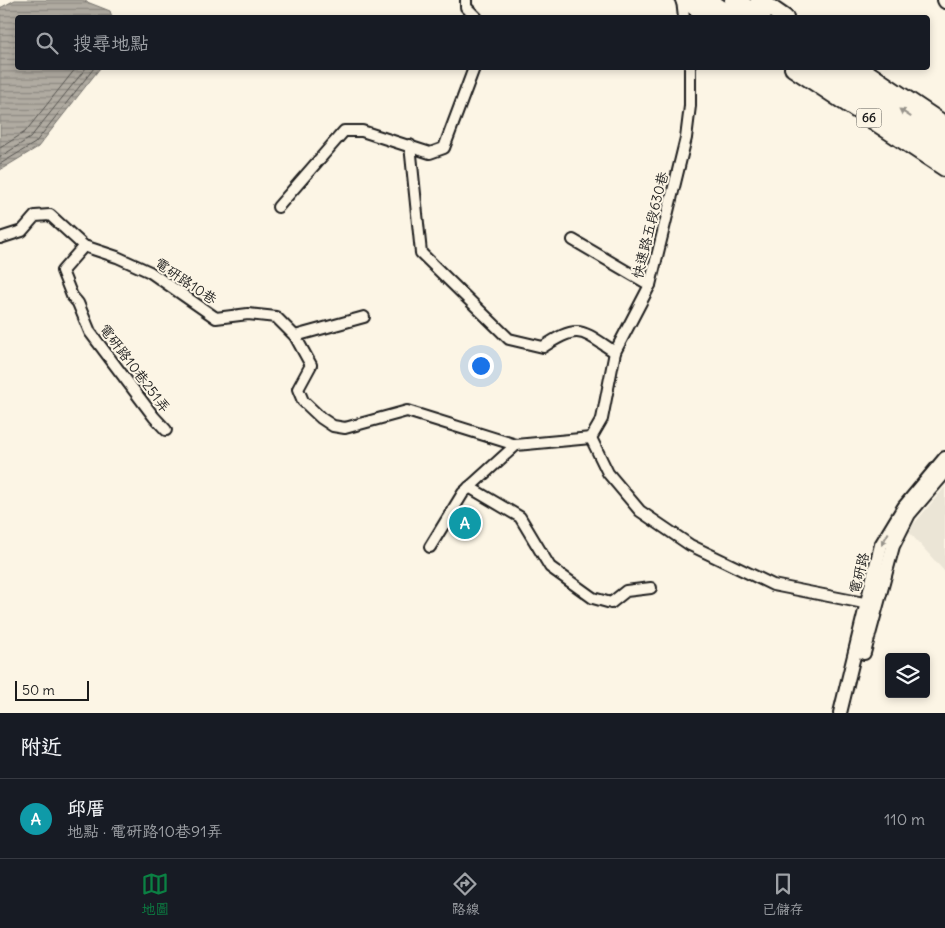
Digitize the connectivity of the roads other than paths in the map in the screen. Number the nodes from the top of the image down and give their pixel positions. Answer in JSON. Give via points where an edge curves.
{"nodes":[{"id":1,"x":466,"y":0,"type":"edge"},
{"id":2,"x":683,"y":0,"type":"edge"},
{"id":3,"x":706,"y":0,"type":"edge"},
{"id":4,"x":734,"y":0,"type":"edge"},
{"id":5,"x":759,"y":0,"type":"edge"},
{"id":6,"x":474,"y":15,"type":"edge"},
{"id":7,"x":684,"y":15,"type":"edge"},
{"id":8,"x":707,"y":15,"type":"edge"},
{"id":9,"x":729,"y":15,"type":"edge"},
{"id":10,"x":756,"y":15,"type":"edge"},
{"id":11,"x":781,"y":15,"type":"edge"},
{"id":12,"x":473,"y":70,"type":"edge"},
{"id":13,"x":690,"y":70,"type":"edge"},
{"id":14,"x":796,"y":70,"type":"edge"},
{"id":15,"x":816,"y":70,"type":"edge"},
{"id":16,"x":839,"y":70,"type":"edge"},
{"id":17,"x":863,"y":70,"type":"edge"},
{"id":18,"x":945,"y":125,"type":"edge"},
{"id":19,"x":945,"y":140,"type":"edge"},
{"id":20,"x":410,"y":145,"type":"junction"},
{"id":21,"x":945,"y":158,"type":"edge"},
{"id":22,"x":945,"y":168,"type":"edge"},
{"id":23,"x":278,"y":207,"type":"dead end"},
{"id":24,"x":0,"y":238,"type":"edge"},
{"id":25,"x":573,"y":240,"type":"dead end"},
{"id":26,"x":84,"y":246,"type":"junction"},
{"id":27,"x":650,"y":285,"type":"junction"},
{"id":28,"x":364,"y":317,"type":"dead end"},
{"id":29,"x":295,"y":336,"type":"junction"},
{"id":30,"x":615,"y":352,"type":"junction"},
{"id":31,"x":166,"y":430,"type":"dead end"},
{"id":32,"x":591,"y":438,"type":"junction"},
{"id":33,"x":516,"y":445,"type":"junction"},
{"id":34,"x":945,"y":458,"type":"edge"},
{"id":35,"x":945,"y":472,"type":"edge"},
{"id":36,"x":469,"y":487,"type":"junction"},
{"id":37,"x":430,"y":546,"type":"dead end"},
{"id":38,"x":651,"y":588,"type":"dead end"},
{"id":39,"x":872,"y":605,"type":"junction"},
{"id":40,"x":840,"y":713,"type":"edge"},
{"id":41,"x":847,"y":713,"type":"edge"}],
"edges":[{"from":1,"to":6,"type":"street","via":[[466,7]]},
{"from":2,"to":7,"type":"street"},
{"from":2,"to":8,"type":"main road"},
{"from":3,"to":9,"type":"highway"},
{"from":4,"to":10,"type":"highway"},
{"from":5,"to":11,"type":"main road"},
{"from":12,"to":20,"type":"street","via":[[444,148],[430,153]]},
{"from":13,"to":27,"type":"street","name":"快速路五段630巷","via":[[686,138]]},
{"from":14,"to":22,"type":"main road","number":"66"},
{"from":15,"to":21,"type":"highway","number":"66"},
{"from":19,"to":16,"type":"highway","number":"66","one_way":true},
{"from":17,"to":18,"type":"main road"},
{"from":20,"to":23,"type":"street","via":[[362,131],[344,131]]},
{"from":20,"to":30,"type":"street","via":[[422,253],[510,338],[543,347],[565,332],[584,332]]},
{"from":24,"to":26,"type":"street","name":"電研路10巷","via":[[22,231],[34,216],[50,215]]},
{"from":25,"to":27,"type":"street"},
{"from":26,"to":29,"type":"street","name":"電研路10巷","via":[[150,272],[216,318],[248,314],[276,317]]},
{"from":26,"to":31,"type":"street","name":"電研路10巷251弄","via":[[62,271],[72,296],[90,332]]},
{"from":27,"to":30,"type":"street","name":"快速路五段630巷"},
{"from":28,"to":29,"type":"street"},
{"from":29,"to":33,"type":"street","name":"電研路10巷","via":[[311,365],[298,389],[303,401],[333,426],[345,428],[407,410]]},
{"from":30,"to":32,"type":"street","name":"快速路五段630巷","via":[[602,420]]},
{"from":32,"to":33,"type":"street","name":"電研路10巷"},
{"from":32,"to":39,"type":"street","via":[[608,473],[640,511],[690,545],[773,585]]},
{"from":33,"to":36,"type":"street"},
{"from":34,"to":39,"type":"street","name":"電研路","one_way":true,"via":[[904,507],[882,545]]},
{"from":35,"to":39,"type":"street","name":"電研路","via":[[909,514]]},
{"from":36,"to":37,"type":"street"},
{"from":36,"to":38,"type":"street","via":[[520,517],[550,567],[593,598],[611,602],[626,591]]},
{"from":39,"to":40,"type":"street","name":"電研路"},
{"from":39,"to":41,"type":"street","name":"電研路"}]}
